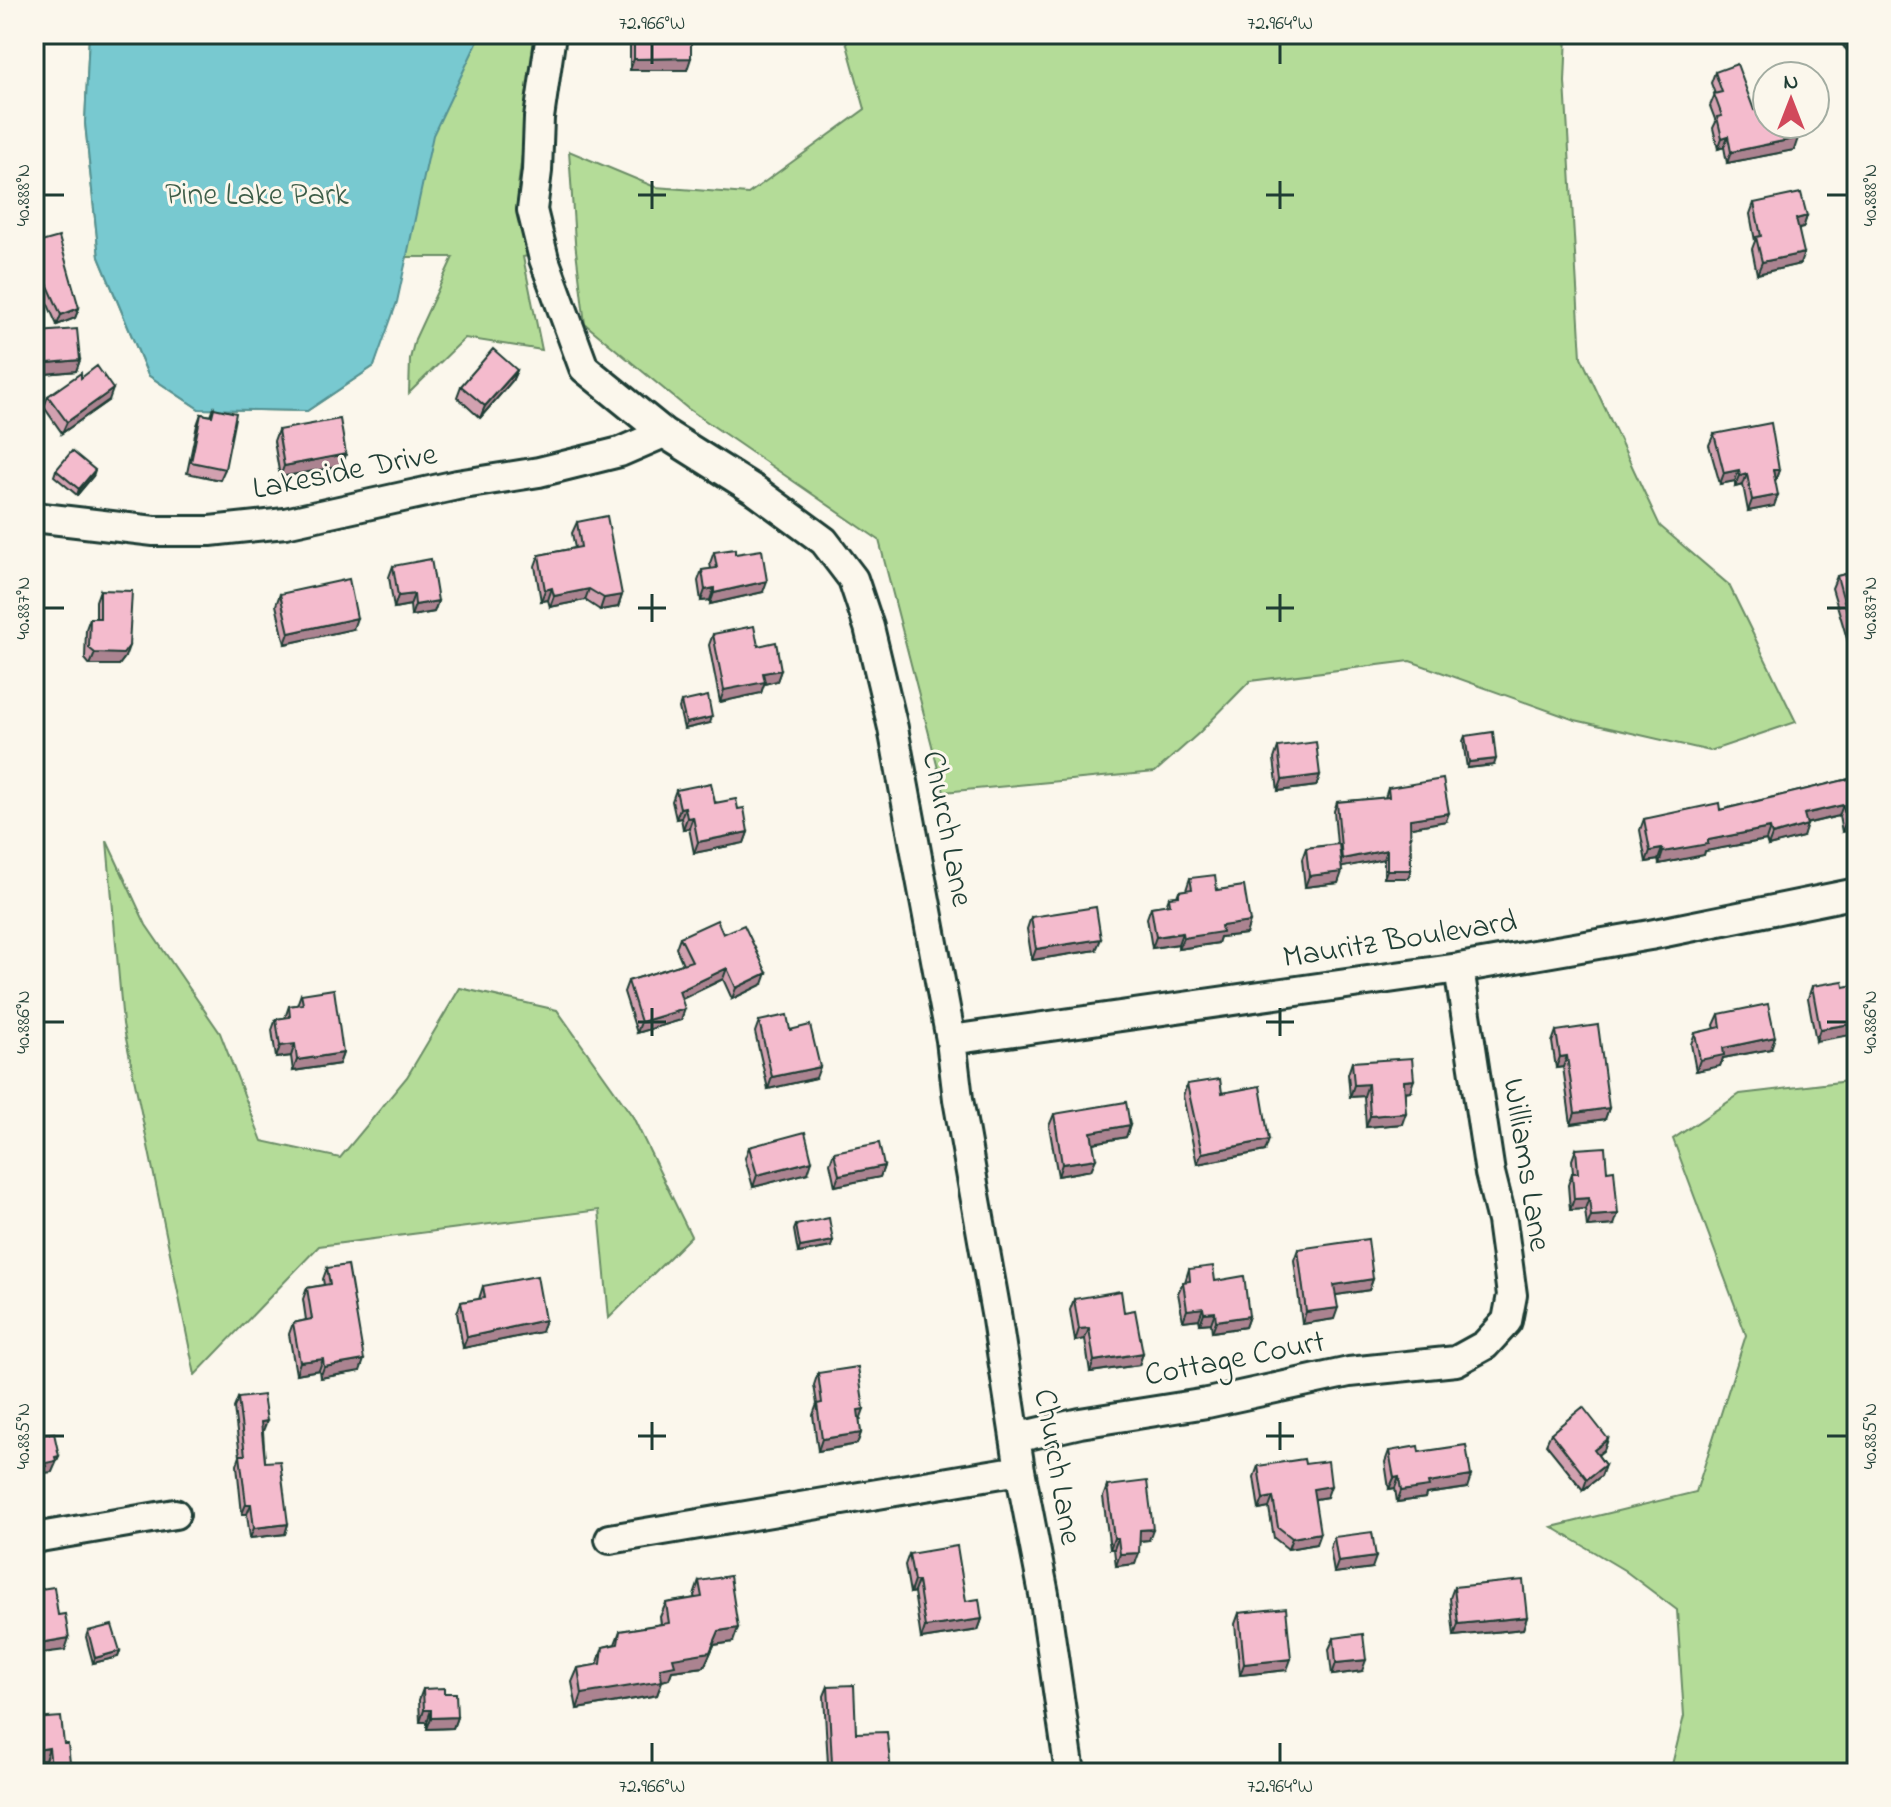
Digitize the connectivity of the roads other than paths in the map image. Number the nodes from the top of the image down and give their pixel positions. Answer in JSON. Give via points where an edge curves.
{"nodes":[{"id":1,"x":551,"y":34,"type":"edge"},
{"id":2,"x":664,"y":433,"type":"junction"},
{"id":3,"x":34,"y":517,"type":"edge"},
{"id":4,"x":1857,"y":893,"type":"edge"},
{"id":5,"x":1459,"y":968,"type":"junction"},
{"id":6,"x":951,"y":1040,"type":"junction"},
{"id":7,"x":1468,"y":1354,"type":"joint"},
{"id":8,"x":1015,"y":1438,"type":"junction"},
{"id":9,"x":1020,"y":1470,"type":"junction"},
{"id":10,"x":175,"y":1514,"type":"dead end"},
{"id":11,"x":34,"y":1538,"type":"edge"},
{"id":12,"x":610,"y":1539,"type":"dead end"},
{"id":13,"x":1070,"y":1773,"type":"edge"}],
"edges":[{"from":1,"to":2,"type":"street","name":"Church Lane","via":[[532,210],[544,259],[584,368]]},
{"from":2,"to":3,"type":"street","name":"Lakeside Drive","via":[[620,452],[539,472],[285,523],[154,531]]},
{"from":2,"to":6,"type":"street","name":"Church Lane","via":[[824,541],[853,579],[893,728]]},
{"from":4,"to":5,"type":"street","name":"Mauritz Boulevard"},
{"from":5,"to":6,"type":"street","name":"Mauritz Boulevard"},
{"from":5,"to":7,"type":"street","name":"Williams Lane","via":[[1512,1295],[1507,1321],[1485,1345]]},
{"from":6,"to":8,"type":"street","name":"Church Lane"},
{"from":7,"to":8,"type":"street","name":"Cottage Court","via":[[1456,1361],[1349,1372]]},
{"from":8,"to":9,"type":"street","name":"Church Lane"},
{"from":9,"to":12,"type":"street"},
{"from":9,"to":13,"type":"street","name":"Church Lane"},
{"from":10,"to":11,"type":"street"}]}
